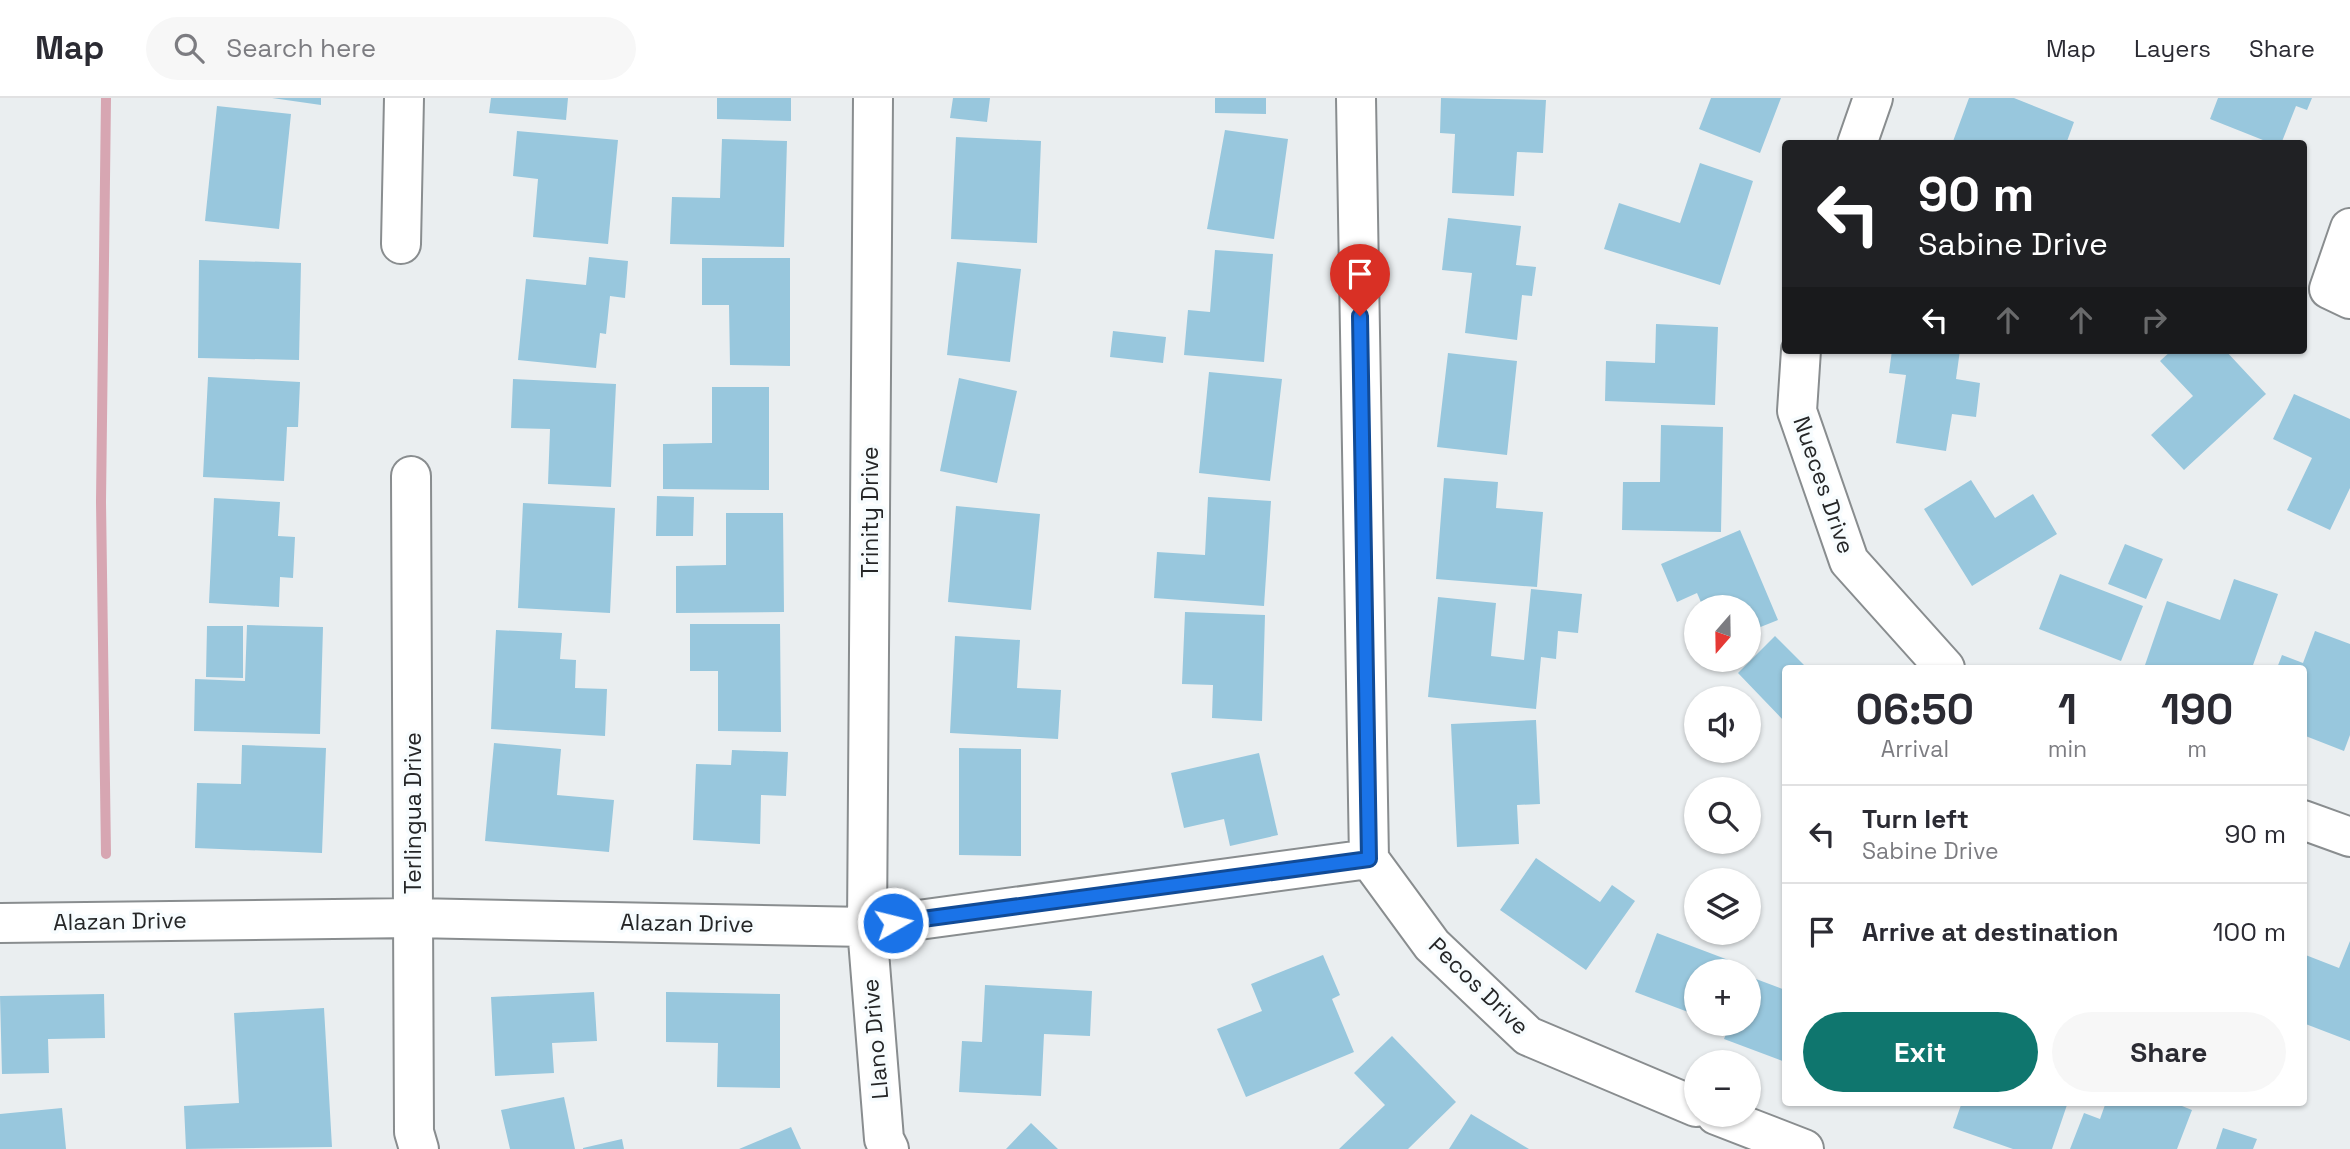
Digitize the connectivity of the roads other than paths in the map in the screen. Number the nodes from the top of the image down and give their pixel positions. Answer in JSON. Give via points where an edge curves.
{"nodes":[{"id":1,"x":404,"y":98,"type":"edge"},
{"id":2,"x":873,"y":98,"type":"edge"},
{"id":3,"x":1356,"y":98,"type":"edge"},
{"id":4,"x":1873,"y":98,"type":"edge"},
{"id":5,"x":1858,"y":140,"type":"edge"},
{"id":6,"x":2350,"y":228,"type":"edge"},
{"id":7,"x":401,"y":244,"type":"dead end"},
{"id":8,"x":2339,"y":294,"type":"edge"},
{"id":9,"x":1801,"y":354,"type":"edge"},
{"id":10,"x":411,"y":476,"type":"dead end"},
{"id":11,"x":1942,"y":665,"type":"edge"},
{"id":12,"x":2307,"y":821,"type":"edge"},
{"id":13,"x":2350,"y":837,"type":"edge"},
{"id":14,"x":1369,"y":859,"type":"junction"},
{"id":15,"x":413,"y":918,"type":"junction"},
{"id":16,"x":0,"y":923,"type":"edge"},
{"id":17,"x":867,"y":927,"type":"junction"},
{"id":18,"x":1684,"y":1102,"type":"edge"},
{"id":19,"x":1747,"y":1127,"type":"edge"},
{"id":20,"x":419,"y":1149,"type":"edge"},
{"id":21,"x":889,"y":1149,"type":"edge"},
{"id":22,"x":1804,"y":1149,"type":"edge"}],
"edges":[{"from":1,"to":7,"type":"street"},
{"from":2,"to":17,"type":"street","name":"Trinity Drive"},
{"from":3,"to":14,"type":"street"},
{"from":4,"to":5,"type":"street"},
{"from":6,"to":8,"type":"street"},
{"from":9,"to":11,"type":"street","name":"Nueces Drive","via":[[1797,411],[1849,561]]},
{"from":10,"to":15,"type":"street","name":"Terlingua Drive"},
{"from":12,"to":13,"type":"street"},
{"from":14,"to":17,"type":"street","name":"Alazan Drive"},
{"from":14,"to":18,"type":"street","name":"Pecos Drive","via":[[1432,945],[1528,1036]]},
{"from":15,"to":16,"type":"street","name":"Alazan Drive"},
{"from":15,"to":17,"type":"street","name":"Alazan Drive"},
{"from":15,"to":20,"type":"street","name":"Terlingua Drive","via":[[414,1132]]},
{"from":17,"to":21,"type":"street","name":"Llano Drive","via":[[884,1139]]},
{"from":19,"to":22,"type":"street"}]}
